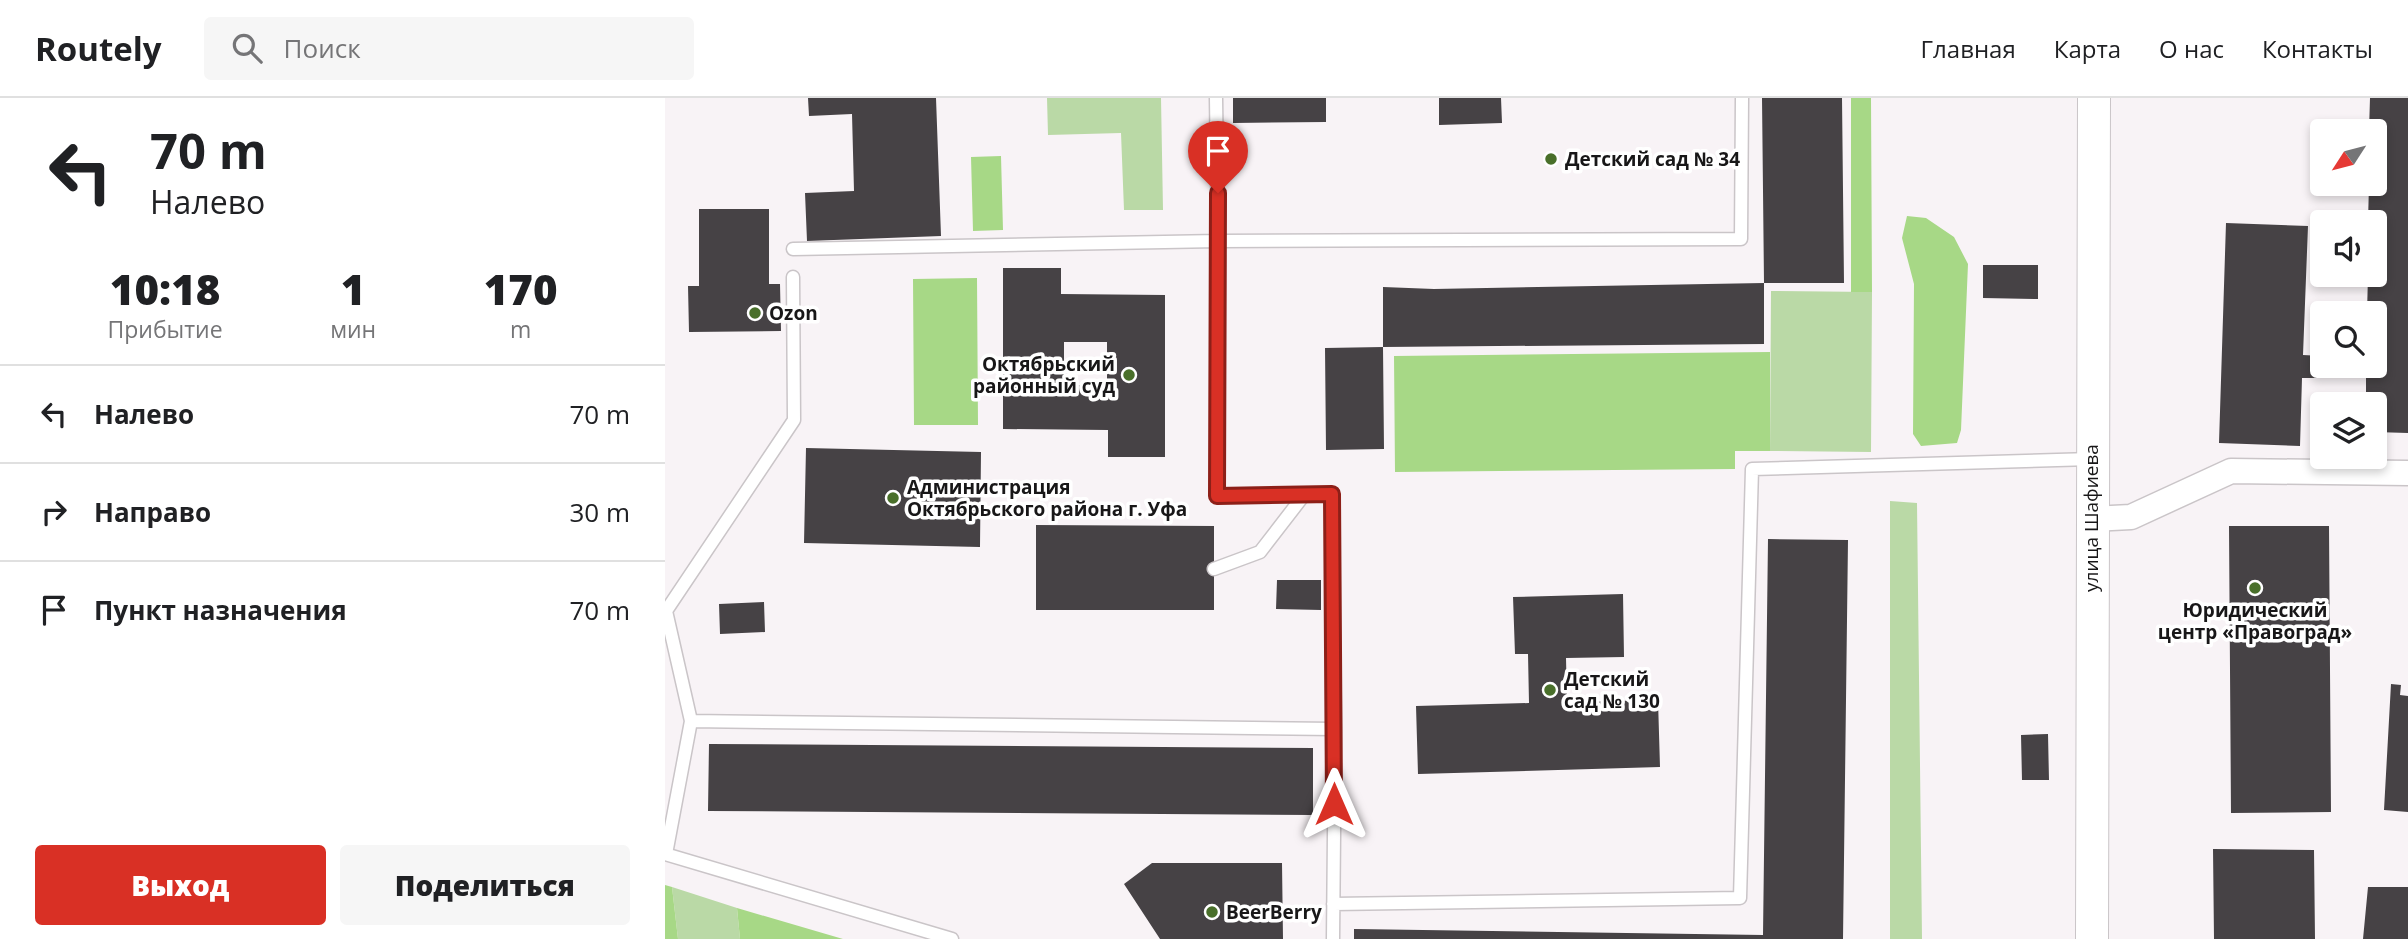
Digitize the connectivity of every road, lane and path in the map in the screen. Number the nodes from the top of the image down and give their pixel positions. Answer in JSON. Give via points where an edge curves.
{"nodes":[{"id":1,"x":1216,"y":98,"type":"edge"},
{"id":2,"x":1742,"y":98,"type":"edge"},
{"id":3,"x":2094,"y":98,"type":"edge"},
{"id":4,"x":1219,"y":241,"type":"junction"},
{"id":5,"x":793,"y":249,"type":"dead end"},
{"id":6,"x":793,"y":277,"type":"dead end"},
{"id":7,"x":2091,"y":459,"type":"junction"},
{"id":8,"x":2408,"y":473,"type":"edge"},
{"id":9,"x":1304,"y":495,"type":"junction"},
{"id":10,"x":2092,"y":519,"type":"junction"},
{"id":11,"x":1214,"y":569,"type":"dead end"},
{"id":12,"x":691,"y":721,"type":"junction"},
{"id":13,"x":1335,"y":729,"type":"junction"},
{"id":14,"x":665,"y":854,"type":"edge"},
{"id":15,"x":1333,"y":904,"type":"junction"},
{"id":16,"x":952,"y":939,"type":"edge"},
{"id":17,"x":1333,"y":939,"type":"edge"},
{"id":18,"x":2092,"y":939,"type":"edge"}],
"edges":[{"from":1,"to":4,"type":"lane"},
{"from":2,"to":4,"type":"lane","via":[[1741,239]]},
{"from":3,"to":7,"type":"street","name":"улица Шафиева"},
{"from":4,"to":5,"type":"lane"},
{"from":4,"to":9,"type":"lane","via":[[1217,496]]},
{"from":6,"to":12,"type":"lane","via":[[795,420],[666,611]]},
{"from":7,"to":10,"type":"street","name":"улица Шафиева"},
{"from":7,"to":15,"type":"lane","via":[[1752,470],[1740,898]]},
{"from":8,"to":10,"type":"street","via":[[2231,471],[2131,516]]},
{"from":9,"to":11,"type":"lane","via":[[1260,552]]},
{"from":9,"to":13,"type":"lane","via":[[1332,494]]},
{"from":10,"to":18,"type":"street","name":"улица Шафиева"},
{"from":12,"to":13,"type":"lane"},
{"from":12,"to":14,"type":"lane"},
{"from":13,"to":15,"type":"lane"},
{"from":14,"to":16,"type":"lane"},
{"from":15,"to":17,"type":"lane"}]}
